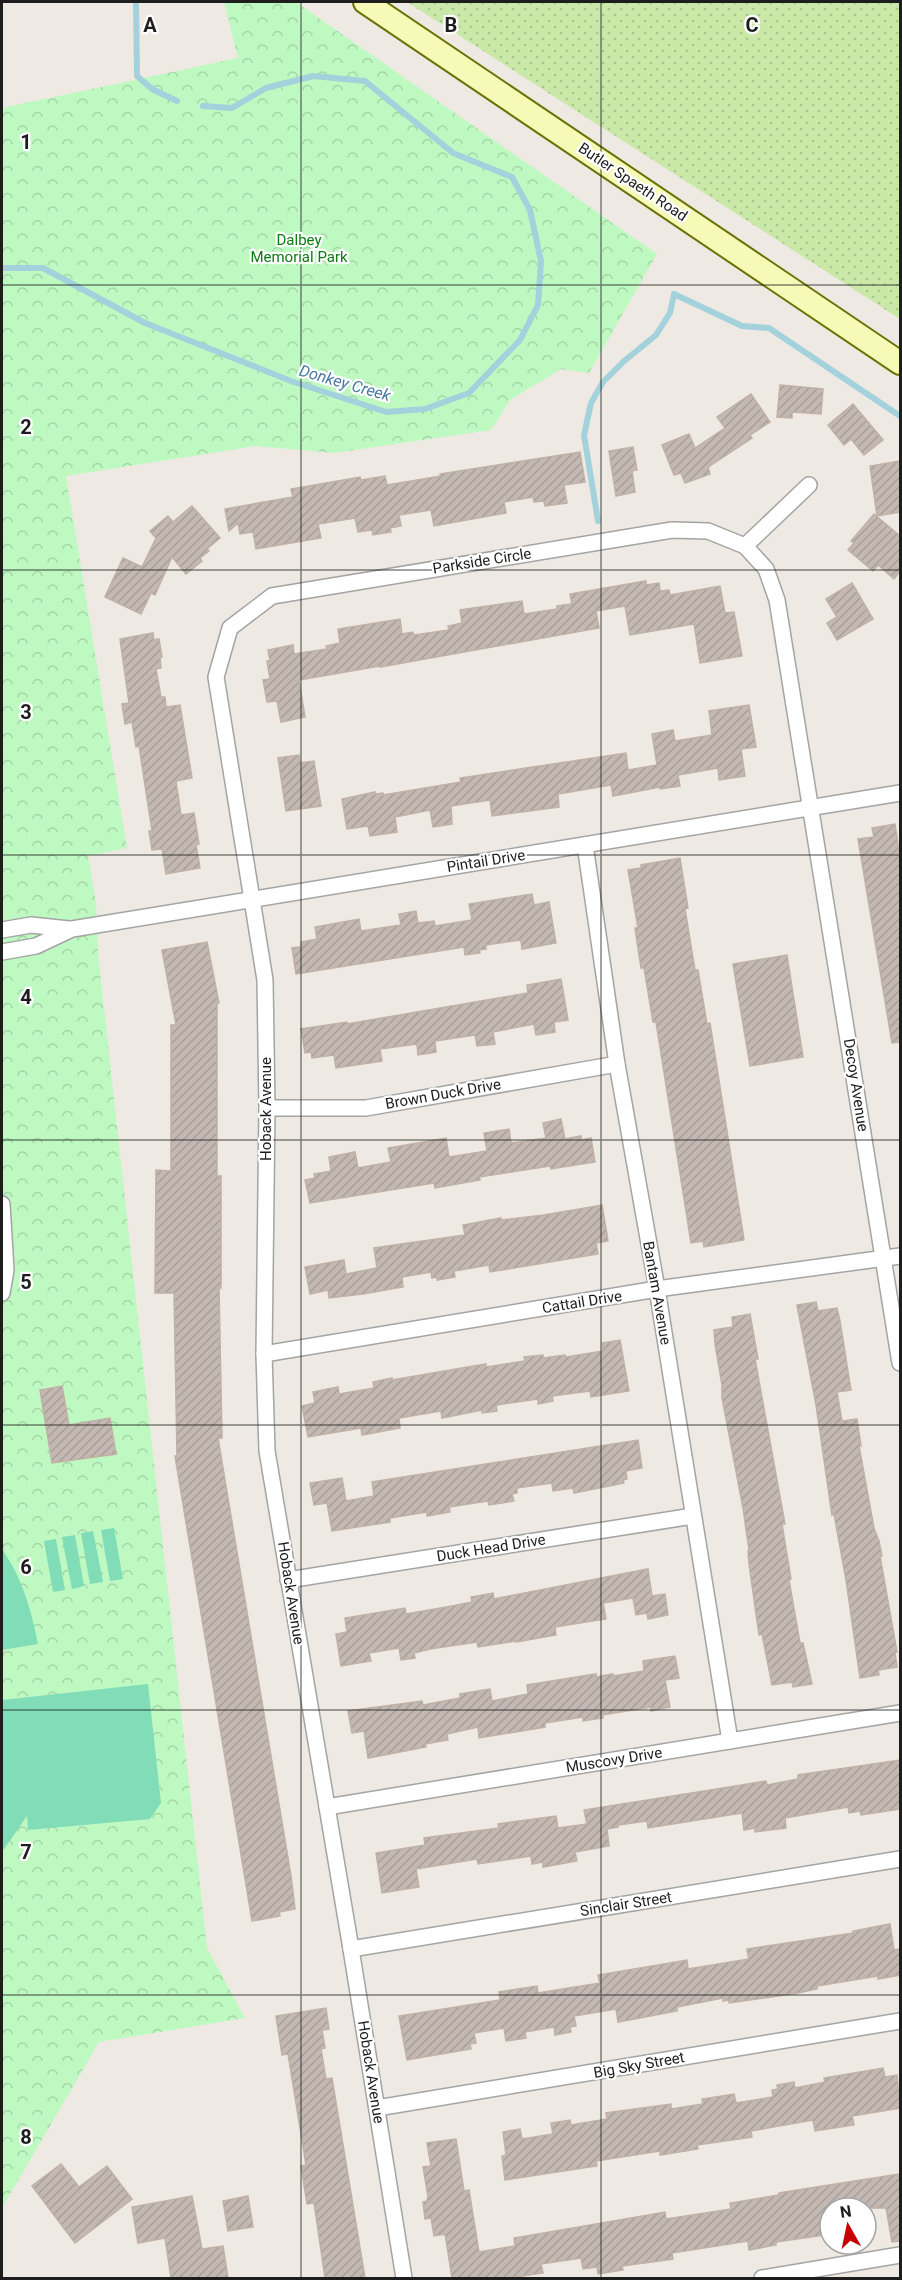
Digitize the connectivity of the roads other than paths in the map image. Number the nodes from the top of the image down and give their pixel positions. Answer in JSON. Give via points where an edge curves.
{"nodes":[{"id":1,"x":365,"y":2,"type":"edge"},
{"id":2,"x":900,"y":363,"type":"edge"},
{"id":3,"x":809,"y":485,"type":"dead end"},
{"id":4,"x":745,"y":546,"type":"junction"},
{"id":5,"x":900,"y":793,"type":"edge"},
{"id":6,"x":811,"y":808,"type":"junction"},
{"id":7,"x":585,"y":845,"type":"junction"},
{"id":8,"x":253,"y":900,"type":"junction"},
{"id":9,"x":72,"y":929,"type":"junction"},
{"id":10,"x":2,"y":930,"type":"edge"},
{"id":11,"x":2,"y":952,"type":"edge"},
{"id":12,"x":617,"y":1064,"type":"junction"},
{"id":13,"x":267,"y":1108,"type":"junction"},
{"id":14,"x":2,"y":1204,"type":"edge"},
{"id":15,"x":900,"y":1256,"type":"edge"},
{"id":16,"x":884,"y":1258,"type":"junction"},
{"id":17,"x":657,"y":1289,"type":"junction"},
{"id":18,"x":2,"y":1293,"type":"edge"},
{"id":19,"x":264,"y":1354,"type":"junction"},
{"id":20,"x":900,"y":1363,"type":"edge"},
{"id":21,"x":693,"y":1516,"type":"junction"},
{"id":22,"x":288,"y":1580,"type":"junction"},
{"id":23,"x":900,"y":1713,"type":"edge"},
{"id":24,"x":730,"y":1741,"type":"junction"},
{"id":25,"x":327,"y":1808,"type":"junction"},
{"id":26,"x":900,"y":1859,"type":"edge"},
{"id":27,"x":351,"y":1948,"type":"junction"},
{"id":28,"x":900,"y":2021,"type":"edge"},
{"id":29,"x":377,"y":2109,"type":"junction"},
{"id":30,"x":900,"y":2255,"type":"edge"},
{"id":31,"x":404,"y":2278,"type":"edge"},
{"id":32,"x":762,"y":2278,"type":"edge"}],
"edges":[{"from":1,"to":2,"type":"main road","name":"Butler Spaeth Road"},
{"from":3,"to":4,"type":"street"},
{"from":4,"to":6,"type":"street","name":"Parkside Circle","via":[[766,569],[777,600]]},
{"from":4,"to":8,"type":"street","name":"Parkside Circle","via":[[708,531],[672,530],[272,596],[230,628],[216,677]]},
{"from":5,"to":6,"type":"street","name":"Pintail Drive"},
{"from":6,"to":7,"type":"street","name":"Pintail Drive"},
{"from":6,"to":16,"type":"street","name":"Decoy Avenue"},
{"from":7,"to":8,"type":"street","name":"Pintail Drive"},
{"from":7,"to":12,"type":"street","name":"Bantam Avenue"},
{"from":8,"to":9,"type":"street","name":"Pintail Drive"},
{"from":8,"to":13,"type":"street","name":"Hoback Avenue","via":[[265,980]]},
{"from":9,"to":10,"type":"street","name":"Pintail Drive","via":[[31,925]]},
{"from":9,"to":11,"type":"street","name":"Pintail Drive","via":[[36,946]]},
{"from":12,"to":13,"type":"street","name":"Brown Duck Drive","via":[[366,1108]]},
{"from":12,"to":17,"type":"street","name":"Bantam Avenue"},
{"from":13,"to":19,"type":"street","name":"Hoback Avenue"},
{"from":14,"to":18,"type":"street","via":[[6,1270]]},
{"from":15,"to":16,"type":"street","name":"Cattail Drive"},
{"from":16,"to":17,"type":"street","name":"Cattail Drive"},
{"from":16,"to":20,"type":"street","name":"Decoy Avenue"},
{"from":17,"to":19,"type":"street","name":"Cattail Drive"},
{"from":17,"to":21,"type":"street","name":"Bantam Avenue"},
{"from":19,"to":22,"type":"street","name":"Hoback Avenue","via":[[267,1451]]},
{"from":21,"to":22,"type":"street","name":"Duck Head Drive"},
{"from":21,"to":24,"type":"street","name":"Bantam Avenue"},
{"from":22,"to":25,"type":"street","name":"Hoback Avenue"},
{"from":23,"to":24,"type":"street","name":"Muscovy Drive"},
{"from":24,"to":25,"type":"street","name":"Muscovy Drive"},
{"from":25,"to":27,"type":"street","name":"Hoback Avenue"},
{"from":26,"to":27,"type":"street","name":"Sinclair Street"},
{"from":27,"to":29,"type":"street","name":"Hoback Avenue"},
{"from":28,"to":29,"type":"street","name":"Big Sky Street"},
{"from":29,"to":31,"type":"street","name":"Hoback Avenue"},
{"from":30,"to":32,"type":"street"}]}
